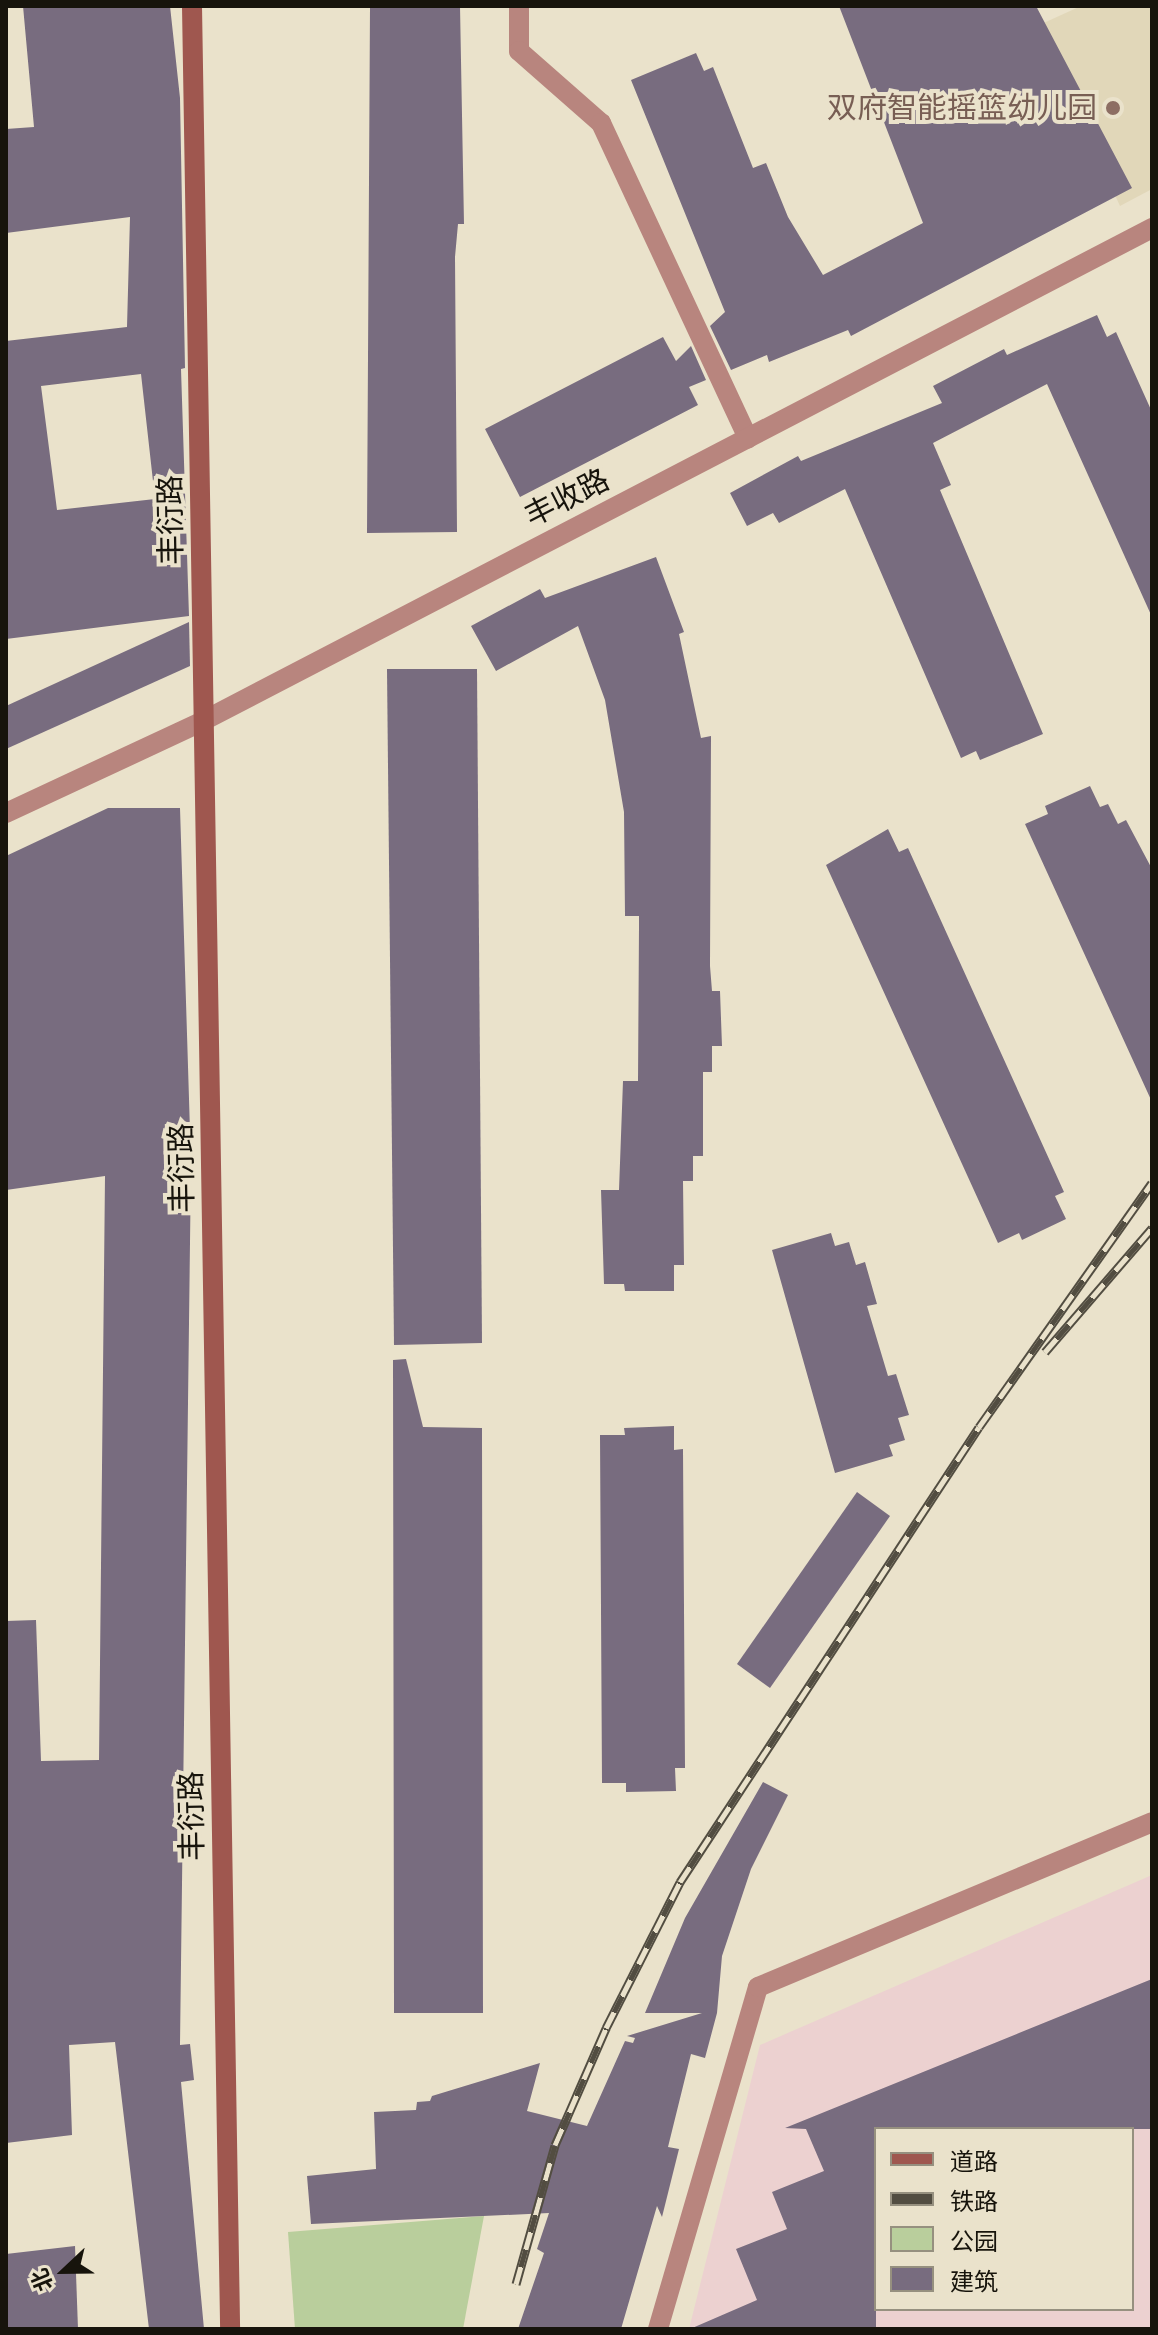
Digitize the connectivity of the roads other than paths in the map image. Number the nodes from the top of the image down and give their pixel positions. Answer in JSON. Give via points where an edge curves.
{"nodes":[{"id":1,"x":192,"y":6,"type":"edge"},
{"id":2,"x":519,"y":6,"type":"edge"},
{"id":3,"x":1152,"y":228,"type":"edge"},
{"id":4,"x":748,"y":438,"type":"junction"},
{"id":5,"x":205,"y":720,"type":"junction"},
{"id":6,"x":6,"y":813,"type":"edge"},
{"id":7,"x":1152,"y":1822,"type":"edge"},
{"id":8,"x":230,"y":2329,"type":"edge"},
{"id":9,"x":658,"y":2329,"type":"edge"}],
"edges":[{"from":1,"to":5,"type":"street","name":"丰衍路"},
{"from":2,"to":4,"type":"street","via":[[519,51],[601,123]]},
{"from":3,"to":4,"type":"street","name":"丰收路"},
{"from":4,"to":5,"type":"street","name":"丰收路"},
{"from":5,"to":6,"type":"street","name":"丰收路"},
{"from":5,"to":8,"type":"street","name":"丰衍路"},
{"from":7,"to":9,"type":"street","via":[[758,1987]]}]}
